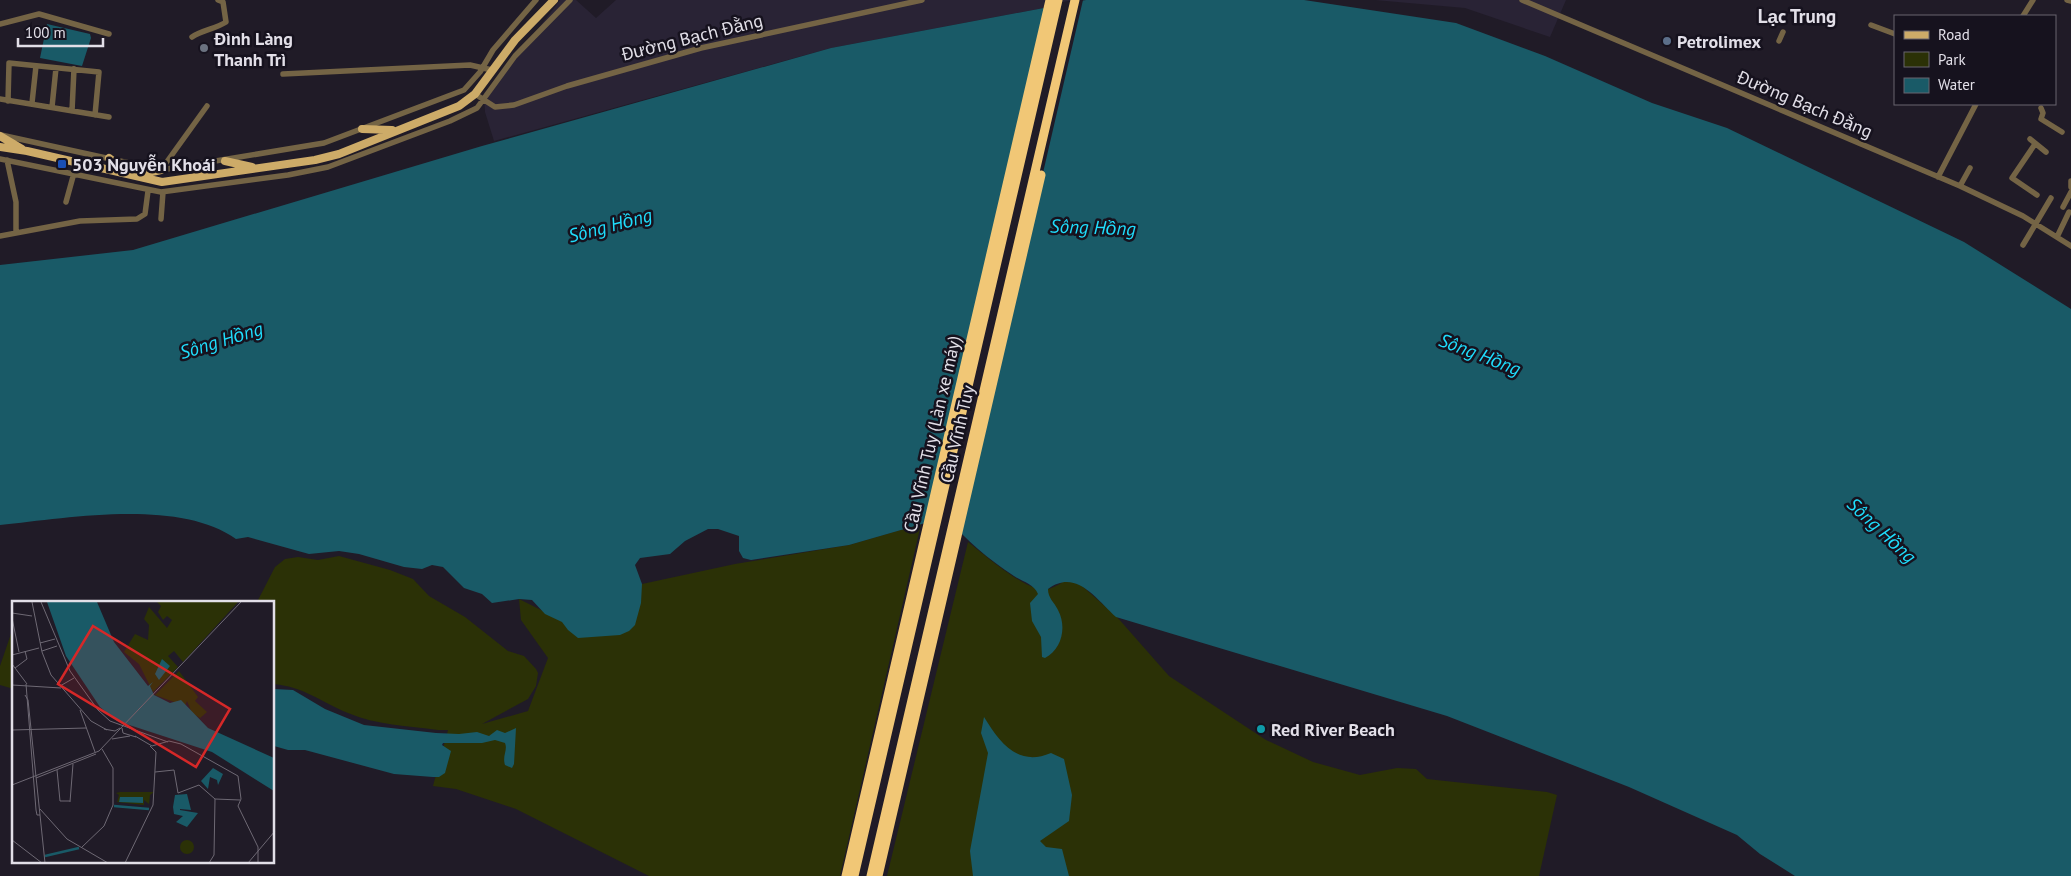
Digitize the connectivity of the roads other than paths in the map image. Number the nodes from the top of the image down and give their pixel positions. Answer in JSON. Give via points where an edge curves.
{"nodes":[{"id":1,"x":218,"y":0,"type":"edge"},
{"id":2,"x":536,"y":0,"type":"edge"},
{"id":3,"x":554,"y":0,"type":"edge"},
{"id":4,"x":570,"y":0,"type":"edge"},
{"id":5,"x":922,"y":0,"type":"edge"},
{"id":6,"x":1050,"y":0,"type":"edge"},
{"id":7,"x":1058,"y":0,"type":"edge"},
{"id":8,"x":1075,"y":0,"type":"edge"},
{"id":9,"x":1081,"y":0,"type":"edge"},
{"id":10,"x":1522,"y":0,"type":"edge"},
{"id":11,"x":2033,"y":0,"type":"edge"},
{"id":12,"x":2067,"y":0,"type":"edge"},
{"id":13,"x":2071,"y":1,"type":"edge"},
{"id":14,"x":2024,"y":15,"type":"edge"},
{"id":15,"x":0,"y":24,"type":"edge"},
{"id":16,"x":1871,"y":25,"type":"dead end"},
{"id":17,"x":1783,"y":32,"type":"dead end"},
{"id":18,"x":109,"y":34,"type":"dead end"},
{"id":19,"x":1894,"y":34,"type":"edge"},
{"id":20,"x":192,"y":37,"type":"dead end"},
{"id":21,"x":1779,"y":41,"type":"dead end"},
{"id":22,"x":36,"y":66,"type":"junction"},
{"id":23,"x":483,"y":66,"type":"junction"},
{"id":24,"x":56,"y":68,"type":"junction"},
{"id":25,"x":74,"y":69,"type":"junction"},
{"id":26,"x":492,"y":70,"type":"junction"},
{"id":27,"x":282,"y":74,"type":"dead end"},
{"id":28,"x":474,"y":94,"type":"junction"},
{"id":29,"x":0,"y":99,"type":"edge"},
{"id":30,"x":484,"y":100,"type":"junction"},
{"id":31,"x":8,"y":101,"type":"junction"},
{"id":32,"x":32,"y":103,"type":"junction"},
{"id":33,"x":1975,"y":105,"type":"edge"},
{"id":34,"x":207,"y":106,"type":"dead end"},
{"id":35,"x":52,"y":107,"type":"junction"},
{"id":36,"x":2041,"y":108,"type":"dead end"},
{"id":37,"x":72,"y":111,"type":"junction"},
{"id":38,"x":95,"y":116,"type":"junction"},
{"id":39,"x":109,"y":117,"type":"dead end"},
{"id":40,"x":362,"y":129,"type":"junction"},
{"id":41,"x":397,"y":130,"type":"junction"},
{"id":42,"x":2062,"y":132,"type":"dead end"},
{"id":43,"x":0,"y":136,"type":"edge"},
{"id":44,"x":2030,"y":139,"type":"dead end"},
{"id":45,"x":2036,"y":144,"type":"junction"},
{"id":46,"x":0,"y":147,"type":"edge"},
{"id":47,"x":28,"y":151,"type":"junction"},
{"id":48,"x":2046,"y":152,"type":"dead end"},
{"id":49,"x":109,"y":158,"type":"junction"},
{"id":50,"x":3,"y":159,"type":"edge"},
{"id":51,"x":225,"y":161,"type":"junction"},
{"id":52,"x":259,"y":168,"type":"junction"},
{"id":53,"x":1970,"y":168,"type":"dead end"},
{"id":54,"x":161,"y":170,"type":"junction"},
{"id":55,"x":74,"y":173,"type":"junction"},
{"id":56,"x":133,"y":175,"type":"junction"},
{"id":57,"x":1938,"y":176,"type":"junction"},
{"id":58,"x":2071,"y":181,"type":"edge"},
{"id":59,"x":1960,"y":186,"type":"junction"},
{"id":60,"x":2071,"y":188,"type":"edge"},
{"id":61,"x":148,"y":191,"type":"junction"},
{"id":62,"x":163,"y":192,"type":"junction"},
{"id":63,"x":2071,"y":192,"type":"edge"},
{"id":64,"x":2037,"y":195,"type":"dead end"},
{"id":65,"x":2051,"y":198,"type":"dead end"},
{"id":66,"x":66,"y":202,"type":"dead end"},
{"id":67,"x":2063,"y":207,"type":"dead end"},
{"id":68,"x":2069,"y":212,"type":"dead end"},
{"id":69,"x":161,"y":219,"type":"dead end"},
{"id":70,"x":2036,"y":223,"type":"junction"},
{"id":71,"x":16,"y":232,"type":"junction"},
{"id":72,"x":0,"y":236,"type":"edge"},
{"id":73,"x":2057,"y":237,"type":"junction"},
{"id":74,"x":2023,"y":245,"type":"dead end"},
{"id":75,"x":2071,"y":246,"type":"edge"},
{"id":76,"x":846,"y":876,"type":"edge"},
{"id":77,"x":854,"y":876,"type":"edge"},
{"id":78,"x":871,"y":876,"type":"edge"},
{"id":79,"x":878,"y":876,"type":"edge"}],
"edges":[{"from":1,"to":20,"type":"street","via":[[223,2],[226,22]]},
{"from":2,"to":23,"type":"street"},
{"from":3,"to":26,"type":"main road","via":[[515,40]]},
{"from":4,"to":30,"type":"street","via":[[515,56]]},
{"from":5,"to":30,"type":"street","name":"Đường Bạch Đằng","via":[[701,48],[567,86],[514,105],[495,107]]},
{"from":6,"to":76,"type":"highway","name":"Cầu Vĩnh Tuy (Làn xe máy)"},
{"from":7,"to":77,"type":"highway","name":"Cầu Vĩnh Tuy"},
{"from":8,"to":78,"type":"highway","name":"Cầu Vĩnh Tuy"},
{"from":9,"to":79,"type":"highway"},
{"from":10,"to":57,"type":"street","name":"Đường Bạch Đằng"},
{"from":11,"to":14,"type":"street"},
{"from":12,"to":13,"type":"street"},
{"from":15,"to":18,"type":"street","via":[[39,14]]},
{"from":16,"to":19,"type":"street"},
{"from":17,"to":21,"type":"street"},
{"from":22,"to":24,"type":"street"},
{"from":22,"to":31,"type":"street","via":[[9,63]]},
{"from":22,"to":32,"type":"street"},
{"from":23,"to":26,"type":"street"},
{"from":23,"to":27,"type":"street","via":[[432,65]]},
{"from":23,"to":40,"type":"street","via":[[474,80],[458,94]]},
{"from":24,"to":25,"type":"street"},
{"from":24,"to":35,"type":"street"},
{"from":25,"to":37,"type":"street"},
{"from":25,"to":38,"type":"street","via":[[99,72]]},
{"from":26,"to":28,"type":"main road"},
{"from":28,"to":30,"type":"street","name":"Đường Bạch Đằng"},
{"from":28,"to":41,"type":"main road","via":[[459,106]]},
{"from":29,"to":31,"type":"street"},
{"from":30,"to":62,"type":"street","via":[[477,108],[450,122],[328,167],[260,180]]},
{"from":31,"to":32,"type":"street"},
{"from":32,"to":35,"type":"street"},
{"from":33,"to":57,"type":"street"},
{"from":34,"to":54,"type":"street"},
{"from":35,"to":37,"type":"street"},
{"from":36,"to":42,"type":"street","via":[[2040,119]]},
{"from":37,"to":38,"type":"street"},
{"from":38,"to":39,"type":"street"},
{"from":40,"to":41,"type":"main road"},
{"from":40,"to":51,"type":"street","via":[[308,147]]},
{"from":41,"to":52,"type":"main road","via":[[339,154]]},
{"from":43,"to":47,"type":"main road"},
{"from":43,"to":49,"type":"street"},
{"from":44,"to":45,"type":"street"},
{"from":45,"to":48,"type":"street"},
{"from":45,"to":64,"type":"street","via":[[2012,178]]},
{"from":46,"to":47,"type":"main road"},
{"from":47,"to":56,"type":"main road"},
{"from":49,"to":54,"type":"street"},
{"from":49,"to":56,"type":"main road"},
{"from":50,"to":55,"type":"street"},
{"from":50,"to":71,"type":"street","via":[[16,202]]},
{"from":51,"to":52,"type":"main road"},
{"from":51,"to":54,"type":"street"},
{"from":52,"to":56,"type":"main road","via":[[162,182]]},
{"from":53,"to":59,"type":"street"},
{"from":54,"to":56,"type":"main road"},
{"from":55,"to":61,"type":"street"},
{"from":55,"to":66,"type":"street"},
{"from":57,"to":59,"type":"street","name":"Đường Bạch Đằng"},
{"from":58,"to":60,"type":"street"},
{"from":59,"to":70,"type":"street","name":"Đường Bạch Đằng"},
{"from":61,"to":62,"type":"street"},
{"from":61,"to":71,"type":"street","via":[[144,214],[137,219],[80,221]]},
{"from":62,"to":69,"type":"street"},
{"from":63,"to":67,"type":"street"},
{"from":65,"to":70,"type":"street"},
{"from":68,"to":73,"type":"street"},
{"from":70,"to":73,"type":"street","name":"Đường Bạch Đằng"},
{"from":70,"to":74,"type":"street"},
{"from":71,"to":72,"type":"street"},
{"from":73,"to":75,"type":"street","name":"Đường Bạch Đằng"}]}
